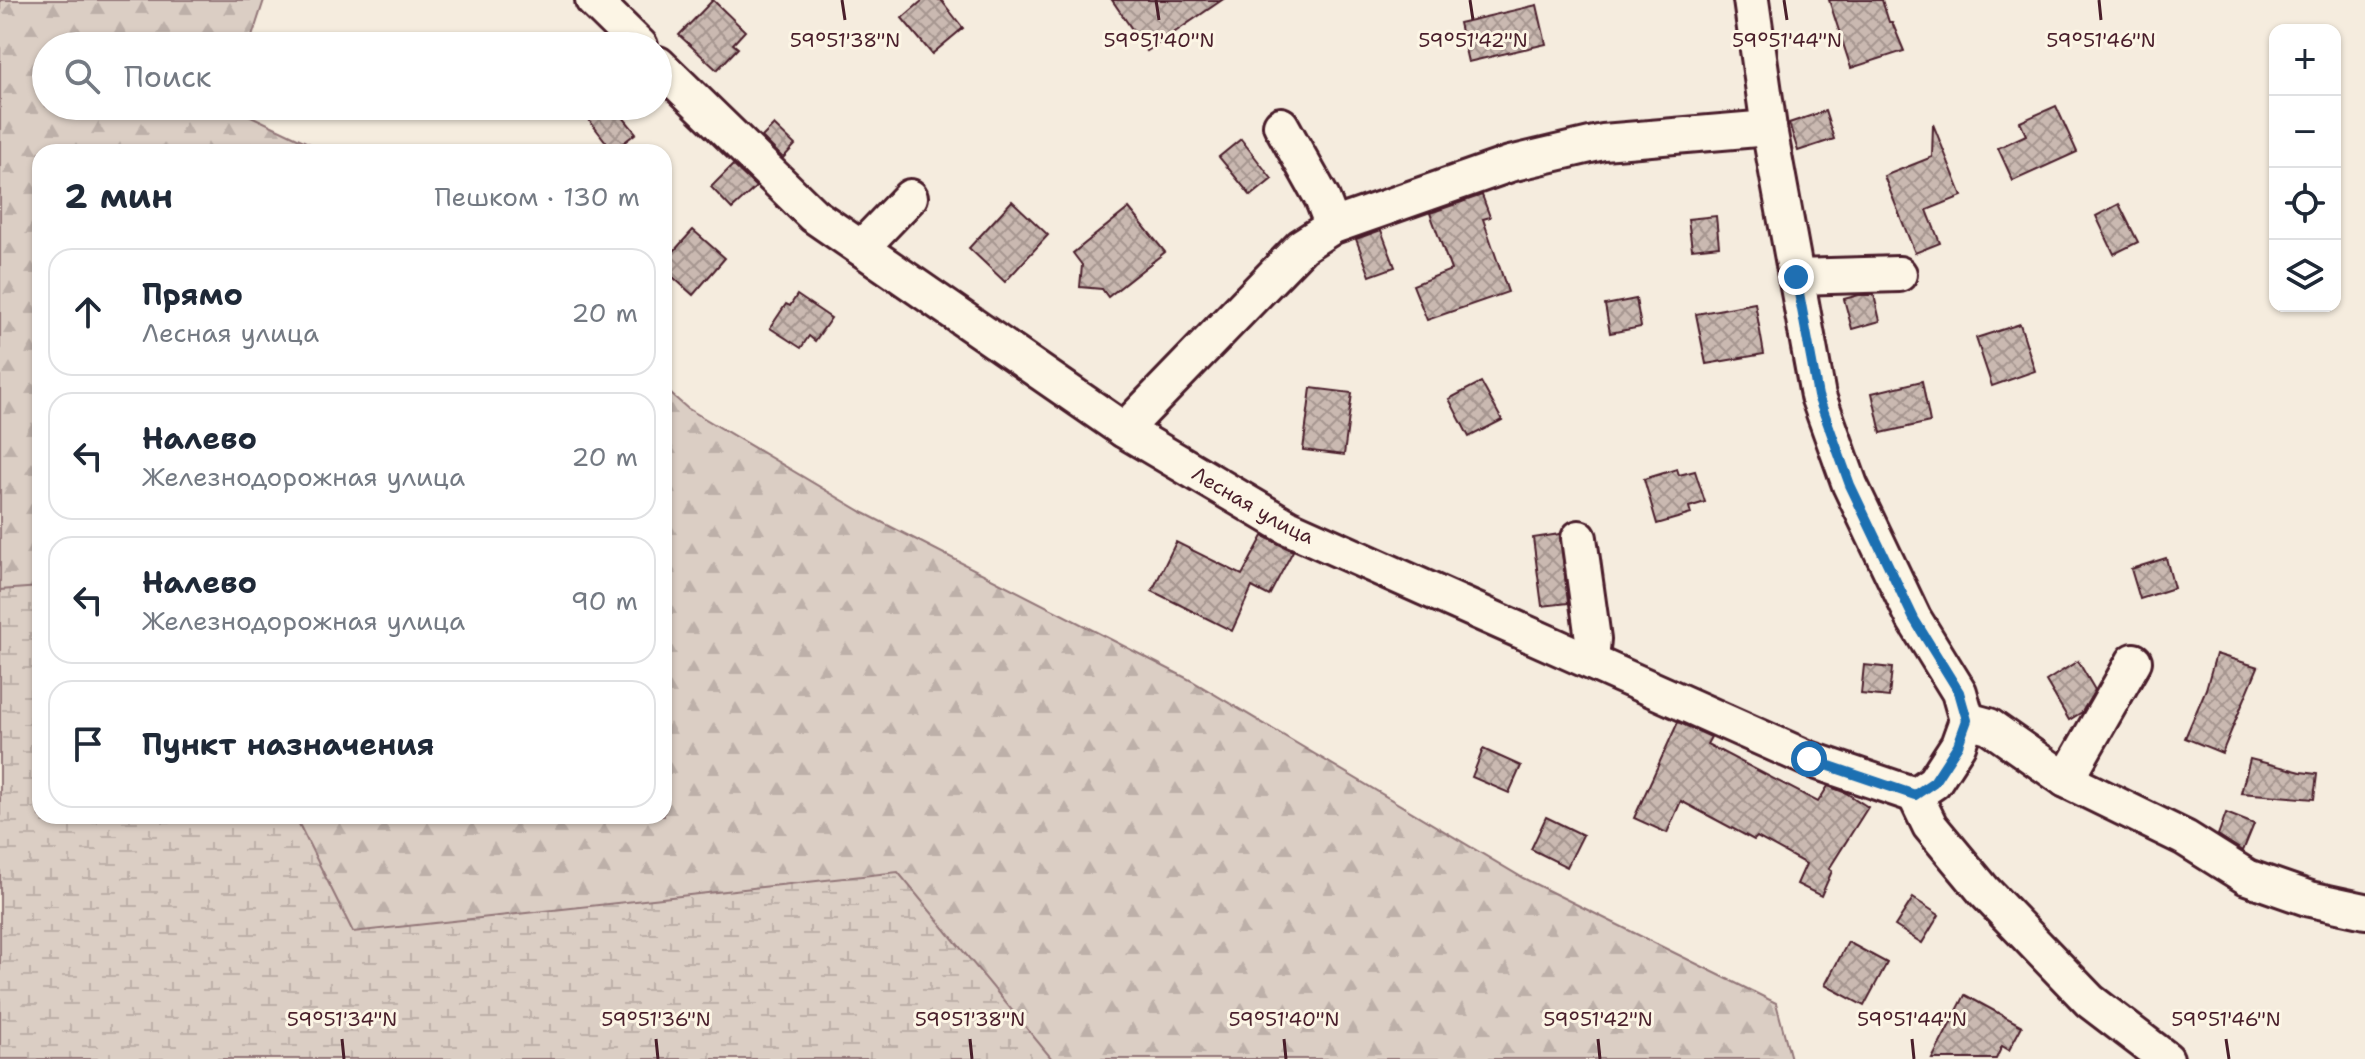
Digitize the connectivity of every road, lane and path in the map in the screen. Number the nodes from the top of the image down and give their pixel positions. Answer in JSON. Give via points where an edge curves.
{"nodes":[{"id":1,"x":593,"y":0,"type":"edge"},
{"id":2,"x":1751,"y":0,"type":"edge"},
{"id":3,"x":626,"y":32,"type":"edge"},
{"id":4,"x":672,"y":78,"type":"edge"},
{"id":5,"x":1281,"y":125,"type":"dead end"},
{"id":6,"x":1769,"y":128,"type":"junction"},
{"id":7,"x":910,"y":197,"type":"dead end"},
{"id":8,"x":1333,"y":226,"type":"junction"},
{"id":9,"x":861,"y":248,"type":"junction"},
{"id":10,"x":1899,"y":274,"type":"dead end"},
{"id":11,"x":1796,"y":277,"type":"junction"},
{"id":12,"x":1124,"y":430,"type":"junction"},
{"id":13,"x":1579,"y":538,"type":"dead end"},
{"id":14,"x":1591,"y":661,"type":"junction"},
{"id":15,"x":2134,"y":661,"type":"dead end"},
{"id":16,"x":1967,"y":720,"type":"junction"},
{"id":17,"x":2066,"y":780,"type":"junction"},
{"id":18,"x":1924,"y":788,"type":"junction"},
{"id":19,"x":2365,"y":911,"type":"edge"},
{"id":20,"x":2166,"y":1059,"type":"edge"}],
"edges":[{"from":1,"to":3,"type":"street"},
{"from":2,"to":6,"type":"street"},
{"from":4,"to":9,"type":"street","name":"Лесная улица","via":[[813,215]]},
{"from":5,"to":8,"type":"street"},
{"from":6,"to":8,"type":"street","via":[[1603,142],[1510,164]]},
{"from":6,"to":11,"type":"street"},
{"from":7,"to":9,"type":"street"},
{"from":8,"to":12,"type":"street","via":[[1302,246]]},
{"from":9,"to":12,"type":"street","name":"Лесная улица"},
{"from":10,"to":11,"type":"street"},
{"from":11,"to":16,"type":"street","via":[[1818,396],[1850,485],[1914,619],[1959,692]]},
{"from":12,"to":14,"type":"street","name":"Лесная улица","via":[[1288,527]]},
{"from":13,"to":14,"type":"street","via":[[1593,639]]},
{"from":14,"to":18,"type":"street","name":"Лесная улица","via":[[1809,759]]},
{"from":15,"to":17,"type":"street"},
{"from":16,"to":17,"type":"street","via":[[1989,726]]},
{"from":16,"to":18,"type":"street","via":[[1958,745]]},
{"from":17,"to":19,"type":"street","via":[[2185,838],[2247,877]]},
{"from":18,"to":20,"type":"street","via":[[1930,826],[1984,891],[2090,1001]]}]}
